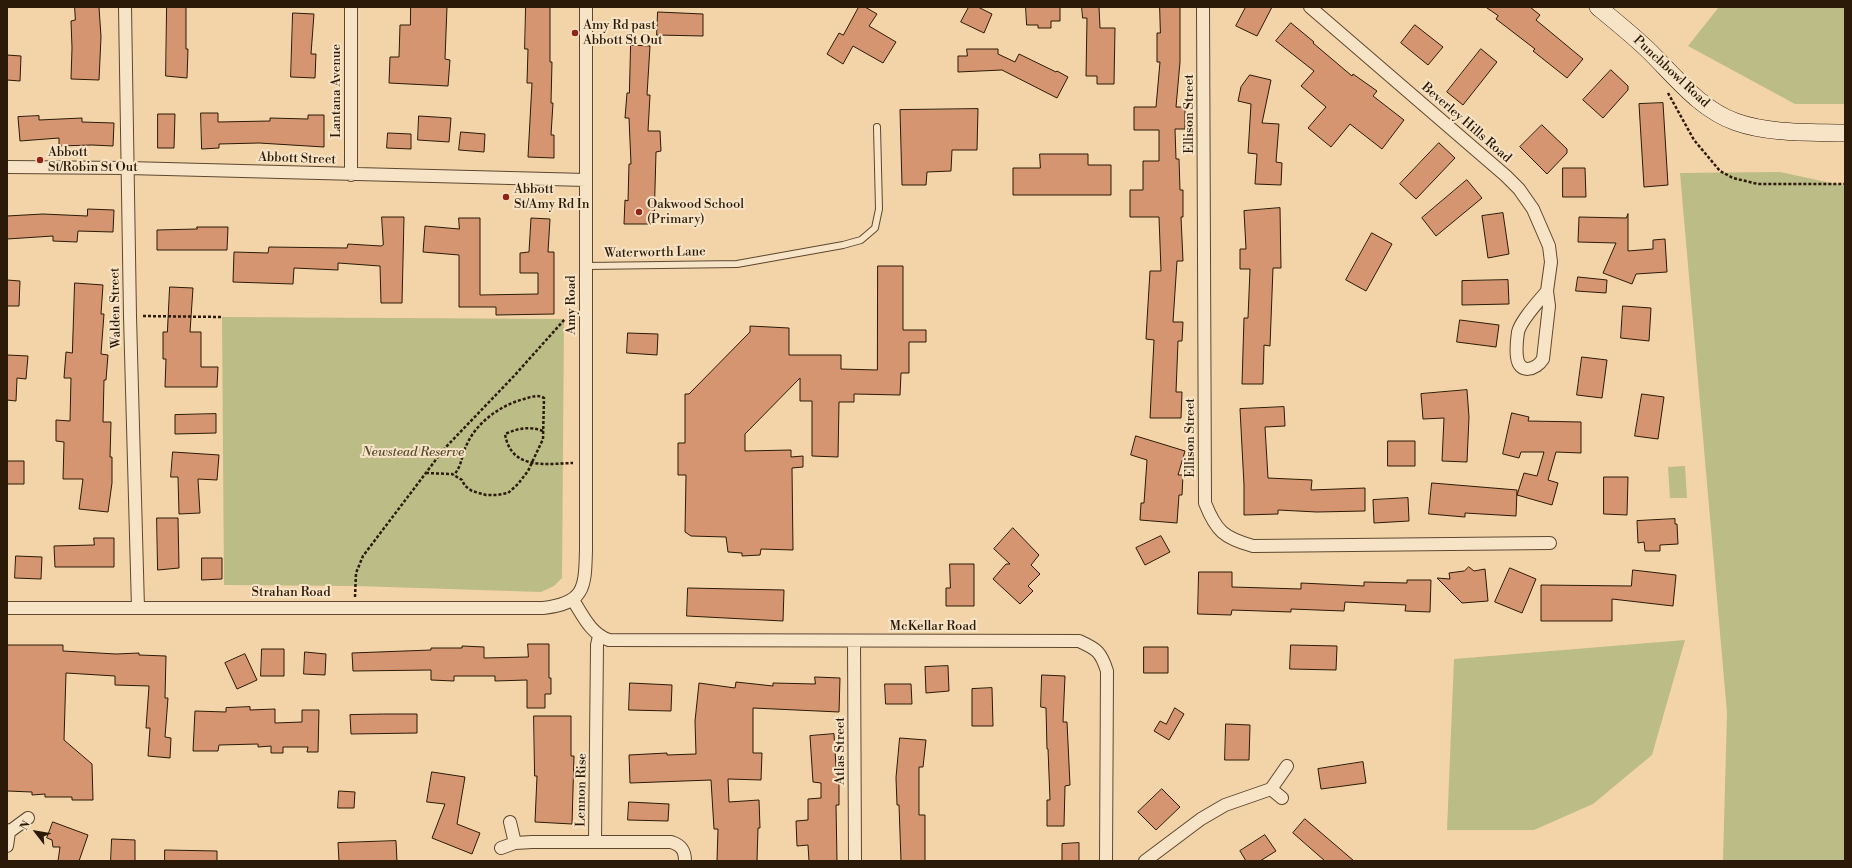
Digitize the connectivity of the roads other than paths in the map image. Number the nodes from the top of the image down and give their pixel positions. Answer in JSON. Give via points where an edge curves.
{"nodes":[{"id":1,"x":125,"y":7,"type":"edge"},
{"id":2,"x":351,"y":7,"type":"edge"},
{"id":3,"x":586,"y":7,"type":"edge"},
{"id":4,"x":1203,"y":7,"type":"edge"},
{"id":5,"x":1310,"y":7,"type":"edge"},
{"id":6,"x":1598,"y":7,"type":"edge"},
{"id":7,"x":877,"y":127,"type":"dead end"},
{"id":8,"x":1845,"y":133,"type":"edge"},
{"id":9,"x":7,"y":167,"type":"edge"},
{"id":10,"x":128,"y":168,"type":"junction"},
{"id":11,"x":351,"y":175,"type":"junction"},
{"id":12,"x":586,"y":180,"type":"junction"},
{"id":13,"x":586,"y":266,"type":"junction"},
{"id":14,"x":1547,"y":291,"type":"junction"},
{"id":15,"x":1550,"y":544,"type":"dead end"},
{"id":16,"x":573,"y":600,"type":"junction"},
{"id":17,"x":7,"y":608,"type":"edge"},
{"id":18,"x":138,"y":608,"type":"junction"},
{"id":19,"x":600,"y":636,"type":"junction"},
{"id":20,"x":854,"y":641,"type":"junction"},
{"id":21,"x":1288,"y":766,"type":"dead end"},
{"id":22,"x":1271,"y":789,"type":"junction"},
{"id":23,"x":1282,"y":798,"type":"dead end"},
{"id":24,"x":28,"y":818,"type":"dead end"},
{"id":25,"x":510,"y":822,"type":"dead end"},
{"id":26,"x":8,"y":831,"type":"edge"},
{"id":27,"x":595,"y":841,"type":"junction"},
{"id":28,"x":515,"y":843,"type":"junction"},
{"id":29,"x":7,"y":846,"type":"edge"},
{"id":30,"x":501,"y":848,"type":"dead end"},
{"id":31,"x":685,"y":861,"type":"edge"},
{"id":32,"x":855,"y":861,"type":"edge"},
{"id":33,"x":1106,"y":861,"type":"edge"},
{"id":34,"x":1145,"y":861,"type":"edge"}],
"edges":[{"from":1,"to":10,"type":"street","name":"Walden Street"},
{"from":2,"to":11,"type":"street","name":"Lantana Avenue"},
{"from":3,"to":12,"type":"street","name":"Amy Road"},
{"from":4,"to":15,"type":"street","name":"Ellison Street","via":[[1205,503],[1212,520],[1222,532],[1235,541],[1253,546]]},
{"from":5,"to":14,"type":"street","name":"Beverley Hills Road","via":[[1519,189],[1533,209],[1549,246],[1551,262]]},
{"from":6,"to":8,"type":"street","name":"Punchbowl Road","via":[[1647,49],[1699,101],[1724,118],[1767,130]]},
{"from":7,"to":13,"type":"lane","name":"Waterworth Lane","via":[[880,209],[875,228],[861,240],[737,264]]},
{"from":9,"to":10,"type":"street","name":"Abbott Street"},
{"from":10,"to":11,"type":"street","name":"Abbott Street"},
{"from":10,"to":18,"type":"street","name":"Walden Street"},
{"from":11,"to":12,"type":"street","name":"Abbott Street"},
{"from":12,"to":13,"type":"street","name":"Amy Road"},
{"from":13,"to":16,"type":"street","name":"Amy Road","via":[[585,571],[581,591]]},
{"from":14,"to":14,"type":"street","name":"Beverley Hills Road","via":[[1549,306],[1543,359],[1539,366],[1532,370],[1524,369],[1517,358],[1518,331]]},
{"from":16,"to":18,"type":"street","name":"Strahan Road","via":[[564,605],[543,608]]},
{"from":16,"to":19,"type":"street"},
{"from":17,"to":18,"type":"street","name":"Strahan Road"},
{"from":19,"to":20,"type":"street","name":"McKellar Road","via":[[609,640]]},
{"from":19,"to":27,"type":"street","name":"Lennon Rise","via":[[597,645]]},
{"from":20,"to":32,"type":"street","name":"Atlas Street"},
{"from":20,"to":33,"type":"street","name":"McKellar Road","via":[[1078,641],[1093,647],[1102,656],[1107,671]]},
{"from":21,"to":22,"type":"street"},
{"from":22,"to":23,"type":"street"},
{"from":22,"to":34,"type":"street","via":[[1224,805]]},
{"from":24,"to":26,"type":"street"},
{"from":25,"to":28,"type":"street"},
{"from":26,"to":29,"type":"street"},
{"from":27,"to":28,"type":"street"},
{"from":27,"to":31,"type":"street","name":"Lennon Rise","via":[[671,842],[679,844],[683,849]]},
{"from":28,"to":30,"type":"street"}]}
